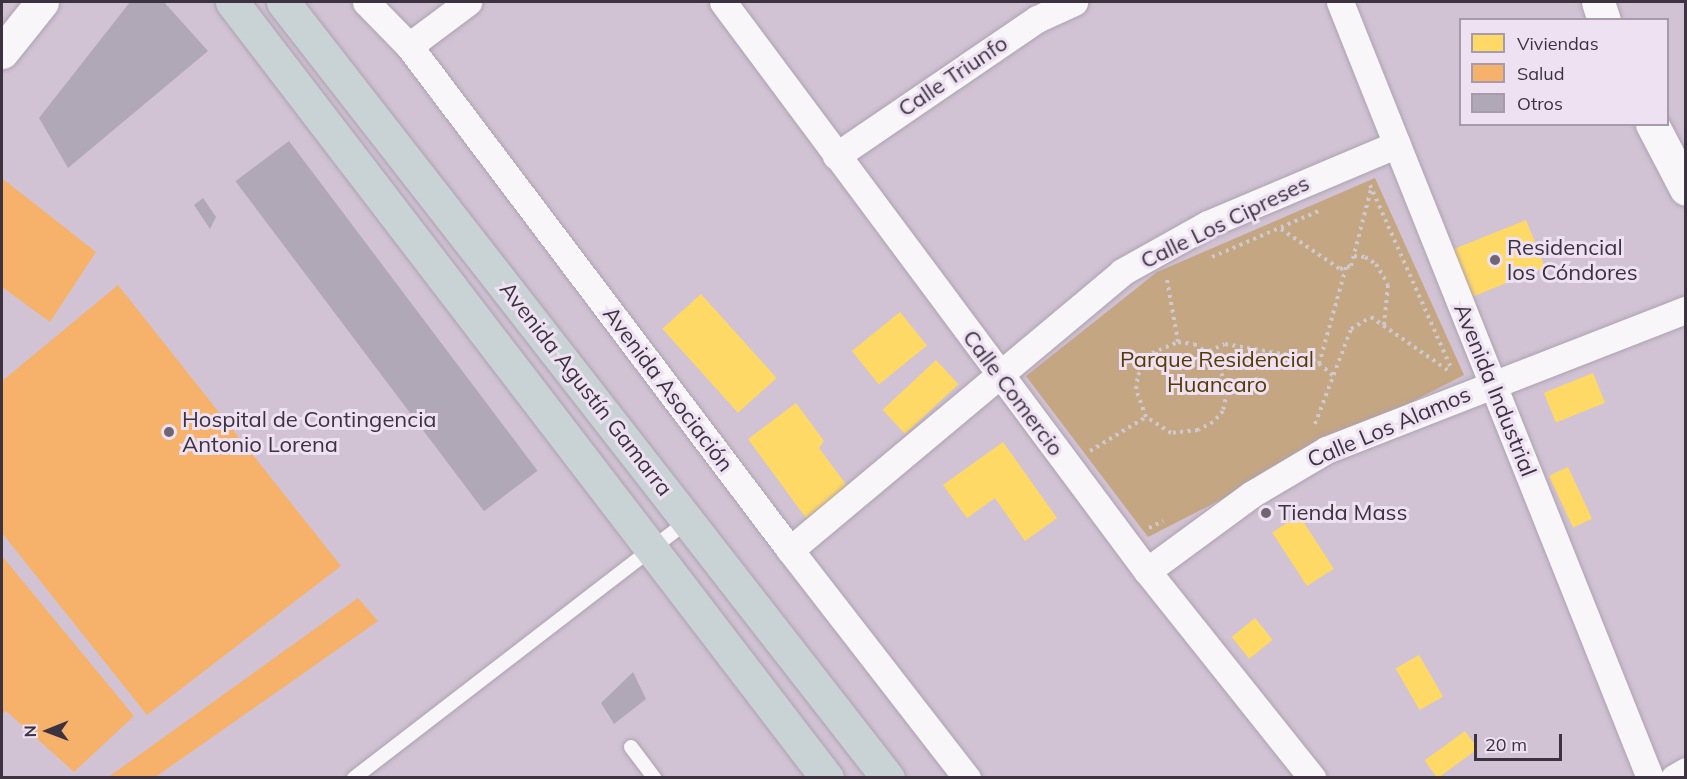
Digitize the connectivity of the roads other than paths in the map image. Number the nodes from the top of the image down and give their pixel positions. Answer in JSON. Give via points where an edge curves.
{"nodes":[{"id":1,"x":42,"y":2,"type":"edge"},
{"id":2,"x":232,"y":2,"type":"edge"},
{"id":3,"x":283,"y":2,"type":"edge"},
{"id":4,"x":366,"y":2,"type":"edge"},
{"id":5,"x":468,"y":2,"type":"edge"},
{"id":6,"x":723,"y":2,"type":"edge"},
{"id":7,"x":1074,"y":2,"type":"edge"},
{"id":8,"x":1340,"y":2,"type":"edge"},
{"id":9,"x":1598,"y":2,"type":"edge"},
{"id":10,"x":1603,"y":18,"type":"edge"},
{"id":11,"x":409,"y":46,"type":"junction"},
{"id":12,"x":2,"y":52,"type":"edge"},
{"id":13,"x":1653,"y":126,"type":"edge"},
{"id":14,"x":1397,"y":144,"type":"junction"},
{"id":15,"x":836,"y":156,"type":"junction"},
{"id":16,"x":1686,"y":189,"type":"edge"},
{"id":17,"x":1686,"y":310,"type":"edge"},
{"id":18,"x":998,"y":372,"type":"junction"},
{"id":19,"x":1492,"y":383,"type":"junction"},
{"id":20,"x":688,"y":521,"type":"junction"},
{"id":21,"x":651,"y":550,"type":"junction"},
{"id":22,"x":790,"y":550,"type":"junction"},
{"id":23,"x":1147,"y":571,"type":"junction"},
{"id":24,"x":631,"y":747,"type":"dead end"},
{"id":25,"x":1686,"y":771,"type":"edge"},
{"id":26,"x":354,"y":777,"type":"edge"},
{"id":27,"x":654,"y":777,"type":"edge"},
{"id":28,"x":826,"y":777,"type":"edge"},
{"id":29,"x":888,"y":777,"type":"edge"},
{"id":30,"x":967,"y":777,"type":"edge"},
{"id":31,"x":1312,"y":777,"type":"edge"},
{"id":32,"x":1650,"y":777,"type":"edge"},
{"id":33,"x":1674,"y":777,"type":"edge"}],
"edges":[{"from":1,"to":12,"type":"street"},
{"from":2,"to":21,"type":"highway","name":"Avenida Agustín Gamarra"},
{"from":3,"to":20,"type":"highway","name":"Avenida Agustín Gamarra"},
{"from":4,"to":11,"type":"street","name":"Avenida Asociación"},
{"from":5,"to":11,"type":"street"},
{"from":6,"to":15,"type":"street","name":"Calle Comercio"},
{"from":7,"to":15,"type":"street","name":"Calle Triunfo","via":[[1037,19]]},
{"from":8,"to":14,"type":"street","name":"Avenida Industrial"},
{"from":9,"to":10,"type":"street"},
{"from":11,"to":22,"type":"street","name":"Avenida Asociación"},
{"from":13,"to":16,"type":"street"},
{"from":14,"to":18,"type":"street","name":"Calle Los Cipreses","via":[[1208,224],[1122,272]]},
{"from":14,"to":19,"type":"street","name":"Avenida Industrial"},
{"from":15,"to":18,"type":"street","name":"Calle Comercio"},
{"from":17,"to":19,"type":"street","name":"Calle Los Alamos"},
{"from":18,"to":22,"type":"street","name":"Calle Los Cipreses"},
{"from":18,"to":23,"type":"street","name":"Calle Comercio"},
{"from":19,"to":23,"type":"street","name":"Calle Los Alamos","via":[[1326,450],[1252,494]]},
{"from":19,"to":32,"type":"street","name":"Avenida Industrial"},
{"from":20,"to":21,"type":"lane"},
{"from":20,"to":29,"type":"highway","name":"Avenida Agustín Gamarra"},
{"from":21,"to":26,"type":"lane"},
{"from":21,"to":28,"type":"highway","name":"Avenida Agustín Gamarra"},
{"from":22,"to":30,"type":"street","name":"Avenida Asociación"},
{"from":23,"to":31,"type":"street","name":"Calle Comercio"},
{"from":24,"to":27,"type":"lane"},
{"from":25,"to":33,"type":"street"}]}
